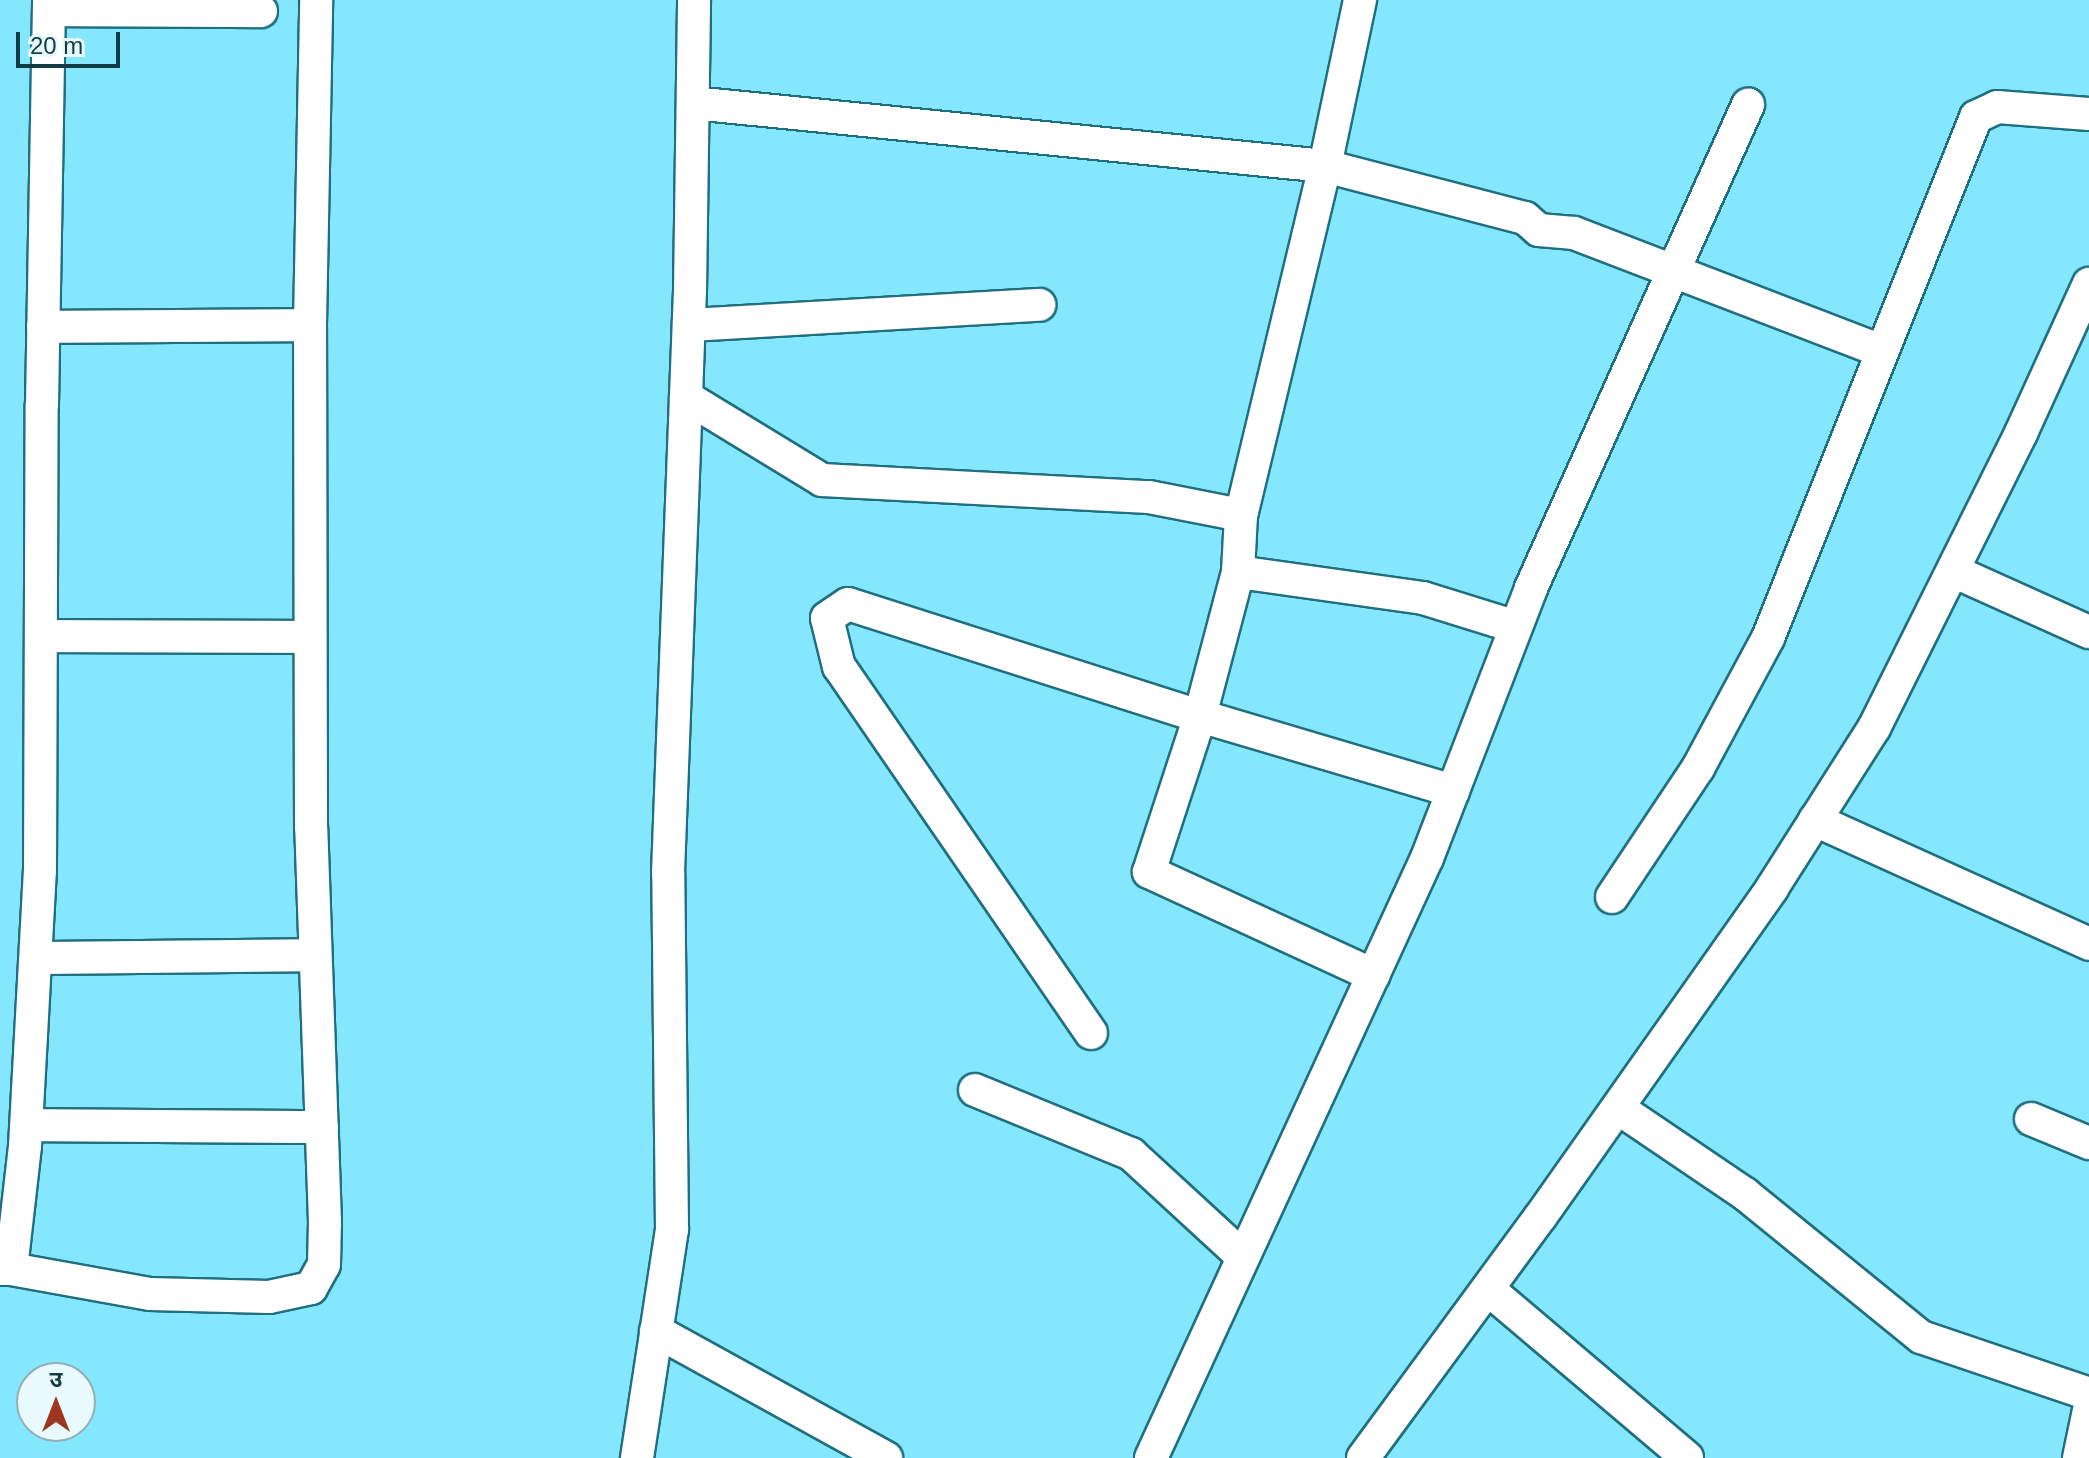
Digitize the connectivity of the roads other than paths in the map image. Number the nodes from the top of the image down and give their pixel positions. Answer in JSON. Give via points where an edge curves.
{"nodes":[{"id":1,"x":316,"y":0,"type":"edge"},
{"id":2,"x":694,"y":0,"type":"edge"},
{"id":3,"x":1360,"y":0,"type":"edge"},
{"id":4,"x":49,"y":5,"type":"edge"},
{"id":5,"x":261,"y":11,"type":"dead end"},
{"id":6,"x":693,"y":103,"type":"junction"},
{"id":7,"x":1748,"y":105,"type":"dead end"},
{"id":8,"x":2089,"y":114,"type":"edge"},
{"id":9,"x":1325,"y":166,"type":"junction"},
{"id":10,"x":1673,"y":270,"type":"junction"},
{"id":11,"x":2089,"y":284,"type":"edge"},
{"id":12,"x":1039,"y":305,"type":"dead end"},
{"id":13,"x":310,"y":325,"type":"junction"},
{"id":14,"x":689,"y":325,"type":"junction"},
{"id":15,"x":43,"y":327,"type":"junction"},
{"id":16,"x":1881,"y":351,"type":"junction"},
{"id":17,"x":686,"y":397,"type":"junction"},
{"id":18,"x":1241,"y":515,"type":"junction"},
{"id":19,"x":1953,"y":571,"type":"junction"},
{"id":20,"x":1238,"y":572,"type":"junction"},
{"id":21,"x":1516,"y":627,"type":"junction"},
{"id":22,"x":2089,"y":632,"type":"edge"},
{"id":23,"x":41,"y":636,"type":"junction"},
{"id":24,"x":310,"y":637,"type":"junction"},
{"id":25,"x":1200,"y":716,"type":"junction"},
{"id":26,"x":1453,"y":791,"type":"junction"},
{"id":27,"x":1815,"y":820,"type":"junction"},
{"id":28,"x":1612,"y":897,"type":"dead end"},
{"id":29,"x":2089,"y":944,"type":"edge"},
{"id":30,"x":315,"y":955,"type":"junction"},
{"id":31,"x":36,"y":958,"type":"junction"},
{"id":32,"x":1373,"y":975,"type":"junction"},
{"id":33,"x":1091,"y":1033,"type":"dead end"},
{"id":34,"x":975,"y":1090,"type":"dead end"},
{"id":35,"x":1618,"y":1108,"type":"junction"},
{"id":36,"x":2031,"y":1119,"type":"dead end"},
{"id":37,"x":27,"y":1125,"type":"junction"},
{"id":38,"x":322,"y":1127,"type":"junction"},
{"id":39,"x":2089,"y":1143,"type":"edge"},
{"id":40,"x":1243,"y":1257,"type":"junction"},
{"id":41,"x":6,"y":1269,"type":"edge"},
{"id":42,"x":1488,"y":1289,"type":"junction"},
{"id":43,"x":656,"y":1331,"type":"junction"},
{"id":44,"x":2089,"y":1394,"type":"edge"},
{"id":45,"x":2089,"y":1410,"type":"edge"},
{"id":46,"x":637,"y":1458,"type":"edge"},
{"id":47,"x":886,"y":1458,"type":"edge"},
{"id":48,"x":1151,"y":1458,"type":"edge"},
{"id":49,"x":1363,"y":1458,"type":"edge"},
{"id":50,"x":1687,"y":1458,"type":"edge"},
{"id":51,"x":2079,"y":1458,"type":"edge"}],
"edges":[{"from":1,"to":13,"type":"street"},
{"from":2,"to":6,"type":"street"},
{"from":3,"to":9,"type":"street"},
{"from":4,"to":5,"type":"street"},
{"from":4,"to":15,"type":"street"},
{"from":6,"to":9,"type":"street"},
{"from":6,"to":14,"type":"street"},
{"from":7,"to":10,"type":"street"},
{"from":8,"to":16,"type":"street","via":[[1997,107],[1976,117]]},
{"from":9,"to":10,"type":"street","via":[[1525,218],[1539,230],[1574,233]]},
{"from":9,"to":18,"type":"street"},
{"from":10,"to":16,"type":"street"},
{"from":10,"to":21,"type":"street"},
{"from":11,"to":19,"type":"street"},
{"from":12,"to":14,"type":"street"},
{"from":13,"to":15,"type":"street"},
{"from":13,"to":24,"type":"street"},
{"from":14,"to":17,"type":"street"},
{"from":15,"to":23,"type":"street"},
{"from":16,"to":28,"type":"street","via":[[1768,638],[1698,768]]},
{"from":17,"to":18,"type":"street","via":[[822,480],[1149,497]]},
{"from":17,"to":43,"type":"street","via":[[668,873],[672,1230]]},
{"from":18,"to":20,"type":"street"},
{"from":19,"to":22,"type":"street"},
{"from":19,"to":27,"type":"street","via":[[1874,728]]},
{"from":20,"to":21,"type":"street","via":[[1423,598]]},
{"from":20,"to":25,"type":"street"},
{"from":21,"to":26,"type":"street"},
{"from":23,"to":24,"type":"street"},
{"from":23,"to":31,"type":"street"},
{"from":24,"to":30,"type":"street"},
{"from":25,"to":26,"type":"street"},
{"from":25,"to":32,"type":"street","via":[[1149,872]]},
{"from":25,"to":33,"type":"street","via":[[848,604],[827,618],[839,667]]},
{"from":26,"to":32,"type":"street"},
{"from":27,"to":29,"type":"street"},
{"from":27,"to":35,"type":"street"},
{"from":30,"to":31,"type":"street"},
{"from":30,"to":38,"type":"street"},
{"from":31,"to":37,"type":"street"},
{"from":32,"to":40,"type":"street"},
{"from":34,"to":40,"type":"street","via":[[1131,1154]]},
{"from":35,"to":42,"type":"street"},
{"from":35,"to":44,"type":"street","via":[[1745,1194],[1921,1337]]},
{"from":36,"to":39,"type":"street"},
{"from":37,"to":38,"type":"street"},
{"from":37,"to":41,"type":"street"},
{"from":38,"to":41,"type":"street","via":[[324,1265],[311,1288],[269,1297],[150,1294]]},
{"from":40,"to":48,"type":"street"},
{"from":42,"to":49,"type":"street"},
{"from":42,"to":50,"type":"street"},
{"from":43,"to":46,"type":"street"},
{"from":43,"to":47,"type":"street"},
{"from":45,"to":51,"type":"street"}]}
